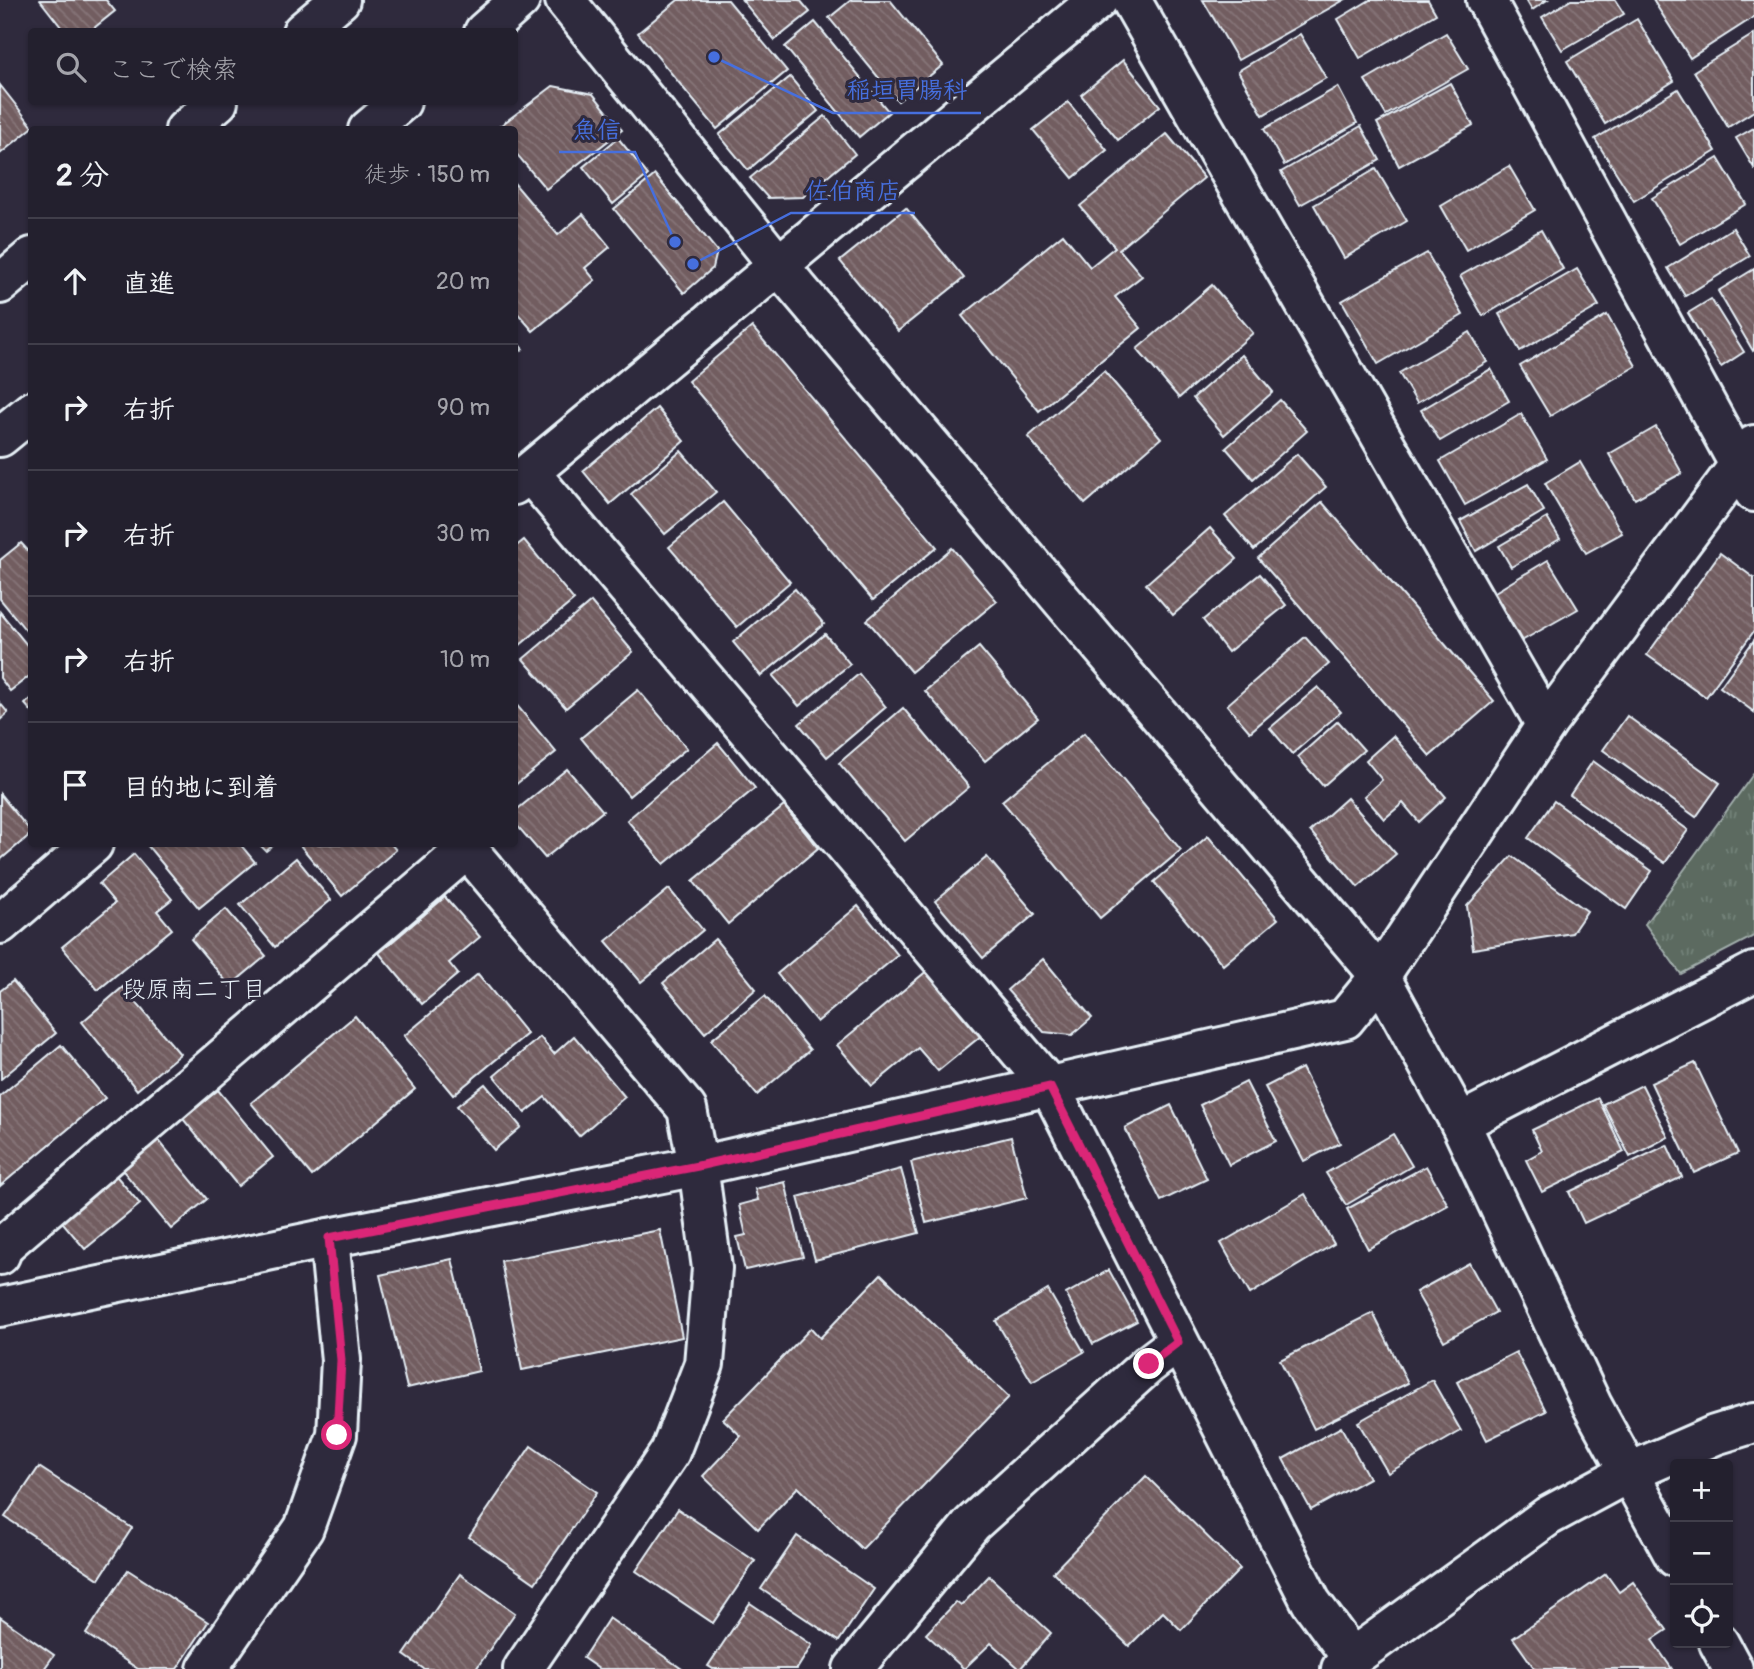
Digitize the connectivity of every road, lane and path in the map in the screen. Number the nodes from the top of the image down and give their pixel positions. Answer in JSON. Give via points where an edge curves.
{"nodes":[{"id":1,"x":340,"y":0,"type":"edge"},
{"id":2,"x":520,"y":0,"type":"edge"},
{"id":3,"x":565,"y":0,"type":"edge"},
{"id":4,"x":1098,"y":0,"type":"edge"},
{"id":5,"x":1131,"y":0,"type":"edge"},
{"id":6,"x":1486,"y":0,"type":"edge"},
{"id":7,"x":307,"y":28,"type":"edge"},
{"id":8,"x":488,"y":28,"type":"edge"},
{"id":9,"x":214,"y":105,"type":"edge"},
{"id":10,"x":397,"y":105,"type":"edge"},
{"id":11,"x":190,"y":126,"type":"edge"},
{"id":12,"x":373,"y":126,"type":"edge"},
{"id":13,"x":28,"y":260,"type":"edge"},
{"id":14,"x":779,"y":266,"type":"junction"},
{"id":15,"x":0,"y":284,"type":"edge"},
{"id":16,"x":28,"y":414,"type":"edge"},
{"id":17,"x":0,"y":437,"type":"edge"},
{"id":18,"x":1749,"y":467,"type":"edge"},
{"id":19,"x":522,"y":479,"type":"edge"},
{"id":20,"x":1546,"y":726,"type":"junction"},
{"id":21,"x":90,"y":847,"type":"edge"},
{"id":22,"x":464,"y":847,"type":"edge"},
{"id":23,"x":466,"y":847,"type":"edge"},
{"id":24,"x":0,"y":924,"type":"edge"},
{"id":25,"x":1754,"y":972,"type":"edge"},
{"id":26,"x":1380,"y":976,"type":"junction"},
{"id":27,"x":1050,"y":1087,"type":"junction"},
{"id":28,"x":1460,"y":1123,"type":"junction"},
{"id":29,"x":698,"y":1166,"type":"junction"},
{"id":30,"x":329,"y":1238,"type":"junction"},
{"id":31,"x":0,"y":1255,"type":"edge"},
{"id":32,"x":0,"y":1307,"type":"edge"},
{"id":33,"x":1178,"y":1342,"type":"junction"},
{"id":34,"x":1754,"y":1423,"type":"edge"},
{"id":35,"x":1628,"y":1473,"type":"junction"},
{"id":36,"x":1670,"y":1548,"type":"edge"},
{"id":37,"x":1722,"y":1648,"type":"edge"},
{"id":38,"x":1346,"y":1663,"type":"edge"},
{"id":39,"x":207,"y":1669,"type":"edge"},
{"id":40,"x":523,"y":1669,"type":"edge"},
{"id":41,"x":853,"y":1669,"type":"edge"},
{"id":42,"x":1733,"y":1669,"type":"edge"}],
"edges":[{"from":1,"to":7,"type":"street"},
{"from":2,"to":8,"type":"street"},
{"from":3,"to":14,"type":"street"},
{"from":4,"to":14,"type":"street"},
{"from":5,"to":20,"type":"street"},
{"from":6,"to":18,"type":"street"},
{"from":9,"to":11,"type":"street"},
{"from":10,"to":12,"type":"street"},
{"from":13,"to":15,"type":"street"},
{"from":14,"to":19,"type":"street"},
{"from":14,"to":26,"type":"street"},
{"from":16,"to":17,"type":"street"},
{"from":18,"to":20,"type":"street"},
{"from":19,"to":27,"type":"street"},
{"from":20,"to":26,"type":"street"},
{"from":21,"to":24,"type":"street"},
{"from":22,"to":31,"type":"street","via":[[4,1245]]},
{"from":23,"to":29,"type":"street","via":[[687,1109]]},
{"from":25,"to":28,"type":"street"},
{"from":26,"to":27,"type":"street","via":[[1345,1019]]},
{"from":26,"to":28,"type":"street"},
{"from":27,"to":29,"type":"street"},
{"from":27,"to":33,"type":"street"},
{"from":28,"to":35,"type":"street"},
{"from":29,"to":30,"type":"street"},
{"from":29,"to":40,"type":"street","via":[[712,1268],[705,1364],[670,1452]]},
{"from":30,"to":32,"type":"street"},
{"from":30,"to":39,"type":"street","via":[[341,1360],[337,1435],[304,1528]]},
{"from":33,"to":38,"type":"street"},
{"from":33,"to":41,"type":"street","via":[[972,1524]]},
{"from":34,"to":35,"type":"street"},
{"from":35,"to":36,"type":"street"},
{"from":35,"to":38,"type":"street","via":[[1548,1516]]},
{"from":37,"to":42,"type":"street"}]}
